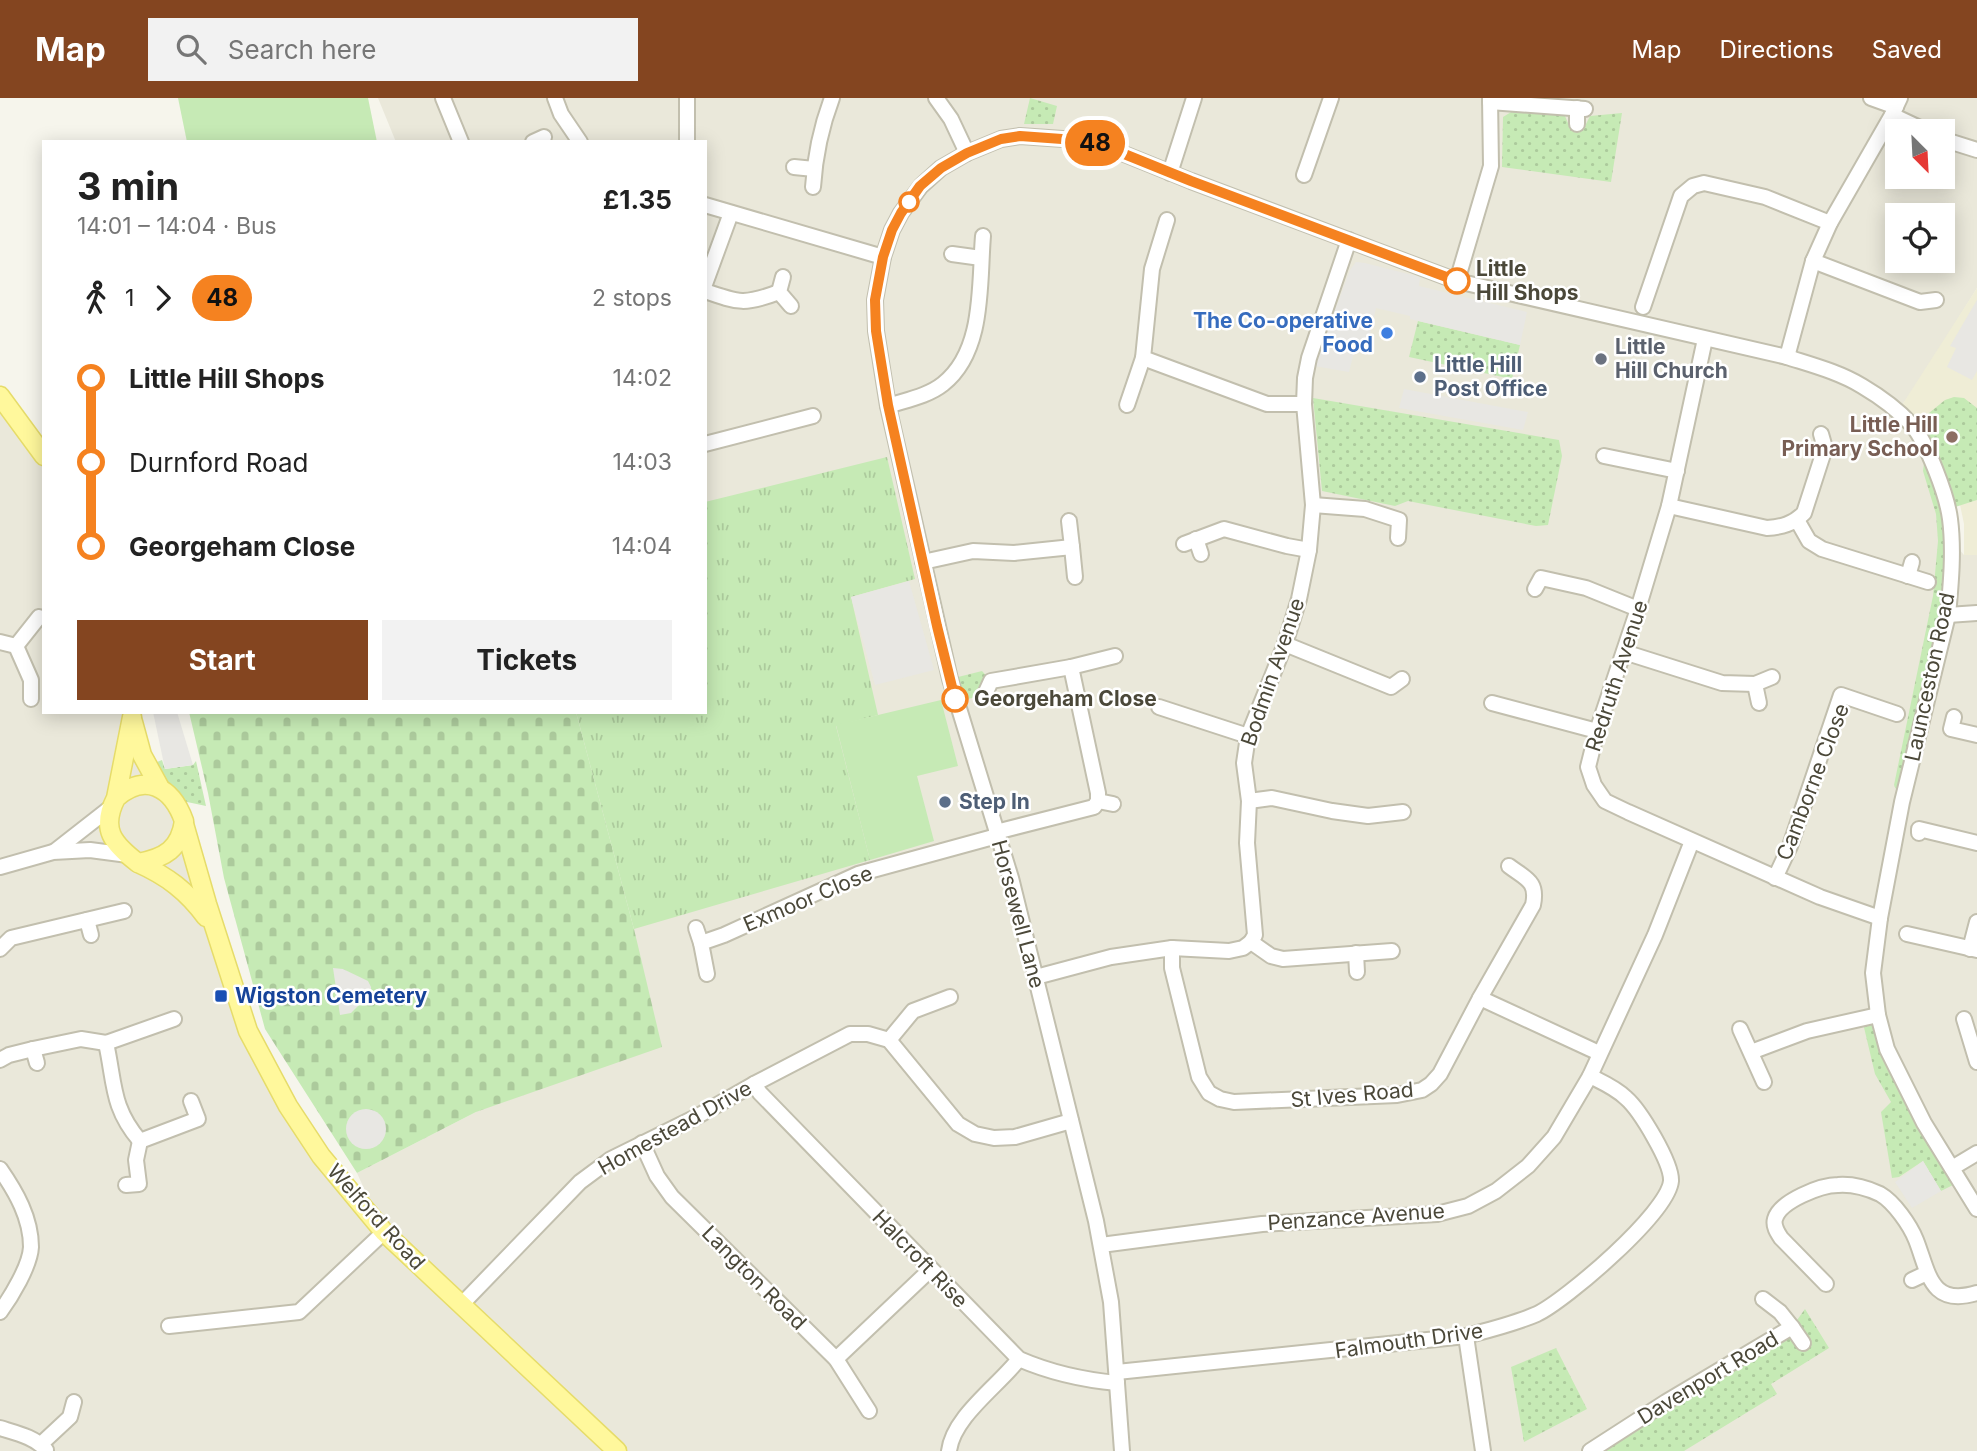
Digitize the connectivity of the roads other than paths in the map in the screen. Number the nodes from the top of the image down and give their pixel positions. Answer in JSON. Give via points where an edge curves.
{"nodes":[{"id":1,"x":443,"y":98,"type":"edge"},
{"id":2,"x":555,"y":98,"type":"edge"},
{"id":3,"x":687,"y":98,"type":"edge"},
{"id":4,"x":832,"y":98,"type":"edge"},
{"id":5,"x":936,"y":98,"type":"edge"},
{"id":6,"x":1195,"y":98,"type":"edge"},
{"id":7,"x":1331,"y":98,"type":"edge"},
{"id":8,"x":1871,"y":98,"type":"edge"},
{"id":9,"x":1490,"y":100,"type":"edge"},
{"id":10,"x":1896,"y":107,"type":"edge"},
{"id":11,"x":1911,"y":119,"type":"edge"},
{"id":12,"x":1577,"y":124,"type":"dead end"},
{"id":13,"x":460,"y":140,"type":"edge"},
{"id":14,"x":579,"y":140,"type":"edge"},
{"id":15,"x":687,"y":140,"type":"edge"},
{"id":16,"x":1955,"y":143,"type":"edge"},
{"id":17,"x":1977,"y":150,"type":"edge"},
{"id":18,"x":967,"y":153,"type":"junction"},
{"id":19,"x":794,"y":167,"type":"dead end"},
{"id":20,"x":814,"y":169,"type":"junction"},
{"id":21,"x":1170,"y":173,"type":"junction"},
{"id":22,"x":1304,"y":175,"type":"dead end"},
{"id":23,"x":813,"y":187,"type":"dead end"},
{"id":24,"x":707,"y":206,"type":"edge"},
{"id":25,"x":731,"y":212,"type":"junction"},
{"id":26,"x":1167,"y":220,"type":"dead end"},
{"id":27,"x":1830,"y":223,"type":"junction"},
{"id":28,"x":983,"y":236,"type":"dead end"},
{"id":29,"x":1349,"y":240,"type":"junction"},
{"id":30,"x":1160,"y":244,"type":"junction"},
{"id":31,"x":1174,"y":248,"type":"dead end"},
{"id":32,"x":952,"y":254,"type":"dead end"},
{"id":33,"x":883,"y":257,"type":"junction"},
{"id":34,"x":981,"y":257,"type":"junction"},
{"id":35,"x":1813,"y":261,"type":"junction"},
{"id":36,"x":783,"y":277,"type":"dead end"},
{"id":37,"x":707,"y":278,"type":"edge"},
{"id":38,"x":1457,"y":281,"type":"junction"},
{"id":39,"x":707,"y":292,"type":"edge"},
{"id":40,"x":779,"y":292,"type":"junction"},
{"id":41,"x":1936,"y":300,"type":"dead end"},
{"id":42,"x":791,"y":306,"type":"dead end"},
{"id":43,"x":1643,"y":307,"type":"dead end"},
{"id":44,"x":1705,"y":339,"type":"junction"},
{"id":45,"x":1787,"y":357,"type":"junction"},
{"id":46,"x":1143,"y":358,"type":"junction"},
{"id":47,"x":0,"y":396,"type":"edge"},
{"id":48,"x":1304,"y":404,"type":"junction"},
{"id":49,"x":888,"y":405,"type":"junction"},
{"id":50,"x":1127,"y":405,"type":"dead end"},
{"id":51,"x":813,"y":416,"type":"dead end"},
{"id":52,"x":1821,"y":434,"type":"dead end"},
{"id":53,"x":707,"y":443,"type":"edge"},
{"id":54,"x":42,"y":453,"type":"edge"},
{"id":55,"x":1604,"y":456,"type":"dead end"},
{"id":56,"x":1677,"y":471,"type":"junction"},
{"id":57,"x":1314,"y":505,"type":"junction"},
{"id":58,"x":1669,"y":506,"type":"junction"},
{"id":59,"x":1797,"y":520,"type":"junction"},
{"id":60,"x":1069,"y":521,"type":"dead end"},
{"id":61,"x":1398,"y":538,"type":"dead end"},
{"id":62,"x":1072,"y":547,"type":"junction"},
{"id":63,"x":1309,"y":550,"type":"junction"},
{"id":64,"x":1202,"y":554,"type":"dead end"},
{"id":65,"x":923,"y":562,"type":"junction"},
{"id":66,"x":1075,"y":577,"type":"dead end"},
{"id":67,"x":1928,"y":582,"type":"dead end"},
{"id":68,"x":1535,"y":589,"type":"dead end"},
{"id":69,"x":1638,"y":609,"type":"junction"},
{"id":70,"x":1977,"y":614,"type":"edge"},
{"id":71,"x":1948,"y":615,"type":"junction"},
{"id":72,"x":39,"y":617,"type":"dead end"},
{"id":73,"x":0,"y":642,"type":"edge"},
{"id":74,"x":1285,"y":644,"type":"junction"},
{"id":75,"x":16,"y":646,"type":"junction"},
{"id":76,"x":1624,"y":652,"type":"junction"},
{"id":77,"x":1115,"y":656,"type":"dead end"},
{"id":78,"x":1071,"y":667,"type":"junction"},
{"id":79,"x":1772,"y":677,"type":"dead end"},
{"id":80,"x":37,"y":679,"type":"edge"},
{"id":81,"x":986,"y":681,"type":"dead end"},
{"id":82,"x":1755,"y":684,"type":"junction"},
{"id":83,"x":1394,"y":687,"type":"dead end"},
{"id":84,"x":31,"y":699,"type":"dead end"},
{"id":85,"x":1492,"y":702,"type":"dead end"},
{"id":86,"x":1759,"y":703,"type":"dead end"},
{"id":87,"x":1158,"y":708,"type":"dead end"},
{"id":88,"x":1897,"y":714,"type":"dead end"},
{"id":89,"x":132,"y":715,"type":"edge"},
{"id":90,"x":1954,"y":717,"type":"dead end"},
{"id":91,"x":1597,"y":732,"type":"junction"},
{"id":92,"x":1248,"y":736,"type":"junction"},
{"id":93,"x":1977,"y":736,"type":"edge"},
{"id":94,"x":159,"y":786,"type":"junction"},
{"id":95,"x":1098,"y":801,"type":"junction"},
{"id":96,"x":1249,"y":801,"type":"junction"},
{"id":97,"x":113,"y":803,"type":"junction"},
{"id":98,"x":1113,"y":804,"type":"dead end"},
{"id":99,"x":1403,"y":812,"type":"dead end"},
{"id":100,"x":184,"y":824,"type":"junction"},
{"id":101,"x":1920,"y":826,"type":"dead end"},
{"id":102,"x":997,"y":834,"type":"junction"},
{"id":103,"x":1692,"y":842,"type":"junction"},
{"id":104,"x":1977,"y":843,"type":"edge"},
{"id":105,"x":54,"y":852,"type":"junction"},
{"id":106,"x":133,"y":859,"type":"junction"},
{"id":107,"x":1509,"y":866,"type":"dead end"},
{"id":108,"x":0,"y":867,"type":"edge"},
{"id":109,"x":1775,"y":878,"type":"junction"},
{"id":110,"x":124,"y":911,"type":"dead end"},
{"id":111,"x":1880,"y":918,"type":"junction"},
{"id":112,"x":1977,"y":922,"type":"edge"},
{"id":113,"x":214,"y":928,"type":"junction"},
{"id":114,"x":696,"y":928,"type":"dead end"},
{"id":115,"x":1907,"y":934,"type":"dead end"},
{"id":116,"x":1251,"y":942,"type":"junction"},
{"id":117,"x":701,"y":943,"type":"junction"},
{"id":118,"x":1172,"y":948,"type":"junction"},
{"id":119,"x":0,"y":949,"type":"edge"},
{"id":120,"x":1973,"y":950,"type":"edge"},
{"id":121,"x":1392,"y":951,"type":"dead end"},
{"id":122,"x":1356,"y":953,"type":"junction"},
{"id":123,"x":1357,"y":972,"type":"dead end"},
{"id":124,"x":707,"y":974,"type":"dead end"},
{"id":125,"x":1036,"y":978,"type":"junction"},
{"id":126,"x":950,"y":996,"type":"dead end"},
{"id":127,"x":1480,"y":998,"type":"junction"},
{"id":128,"x":1878,"y":1015,"type":"junction"},
{"id":129,"x":174,"y":1019,"type":"dead end"},
{"id":130,"x":1964,"y":1019,"type":"dead end"},
{"id":131,"x":1740,"y":1029,"type":"dead end"},
{"id":132,"x":889,"y":1040,"type":"junction"},
{"id":133,"x":106,"y":1043,"type":"junction"},
{"id":134,"x":33,"y":1049,"type":"junction"},
{"id":135,"x":1751,"y":1052,"type":"junction"},
{"id":136,"x":1600,"y":1053,"type":"junction"},
{"id":137,"x":0,"y":1060,"type":"edge"},
{"id":138,"x":1977,"y":1062,"type":"edge"},
{"id":139,"x":37,"y":1063,"type":"dead end"},
{"id":140,"x":1590,"y":1076,"type":"junction"},
{"id":141,"x":1764,"y":1082,"type":"dead end"},
{"id":142,"x":754,"y":1084,"type":"junction"},
{"id":143,"x":191,"y":1101,"type":"dead end"},
{"id":144,"x":1071,"y":1121,"type":"junction"},
{"id":145,"x":140,"y":1141,"type":"junction"},
{"id":146,"x":642,"y":1143,"type":"junction"},
{"id":147,"x":1977,"y":1153,"type":"edge"},
{"id":148,"x":1952,"y":1168,"type":"junction"},
{"id":149,"x":0,"y":1169,"type":"edge"},
{"id":150,"x":126,"y":1185,"type":"dead end"},
{"id":151,"x":1977,"y":1209,"type":"edge"},
{"id":152,"x":384,"y":1232,"type":"junction"},
{"id":153,"x":1101,"y":1245,"type":"junction"},
{"id":154,"x":929,"y":1270,"type":"junction"},
{"id":155,"x":1927,"y":1273,"type":"junction"},
{"id":156,"x":1912,"y":1280,"type":"dead end"},
{"id":157,"x":1826,"y":1284,"type":"dead end"},
{"id":158,"x":1977,"y":1293,"type":"edge"},
{"id":159,"x":1763,"y":1299,"type":"dead end"},
{"id":160,"x":461,"y":1305,"type":"junction"},
{"id":161,"x":0,"y":1312,"type":"edge"},
{"id":162,"x":169,"y":1326,"type":"dead end"},
{"id":163,"x":1792,"y":1327,"type":"junction"},
{"id":164,"x":1466,"y":1336,"type":"junction"},
{"id":165,"x":1803,"y":1343,"type":"dead end"},
{"id":166,"x":836,"y":1359,"type":"junction"},
{"id":167,"x":1019,"y":1359,"type":"junction"},
{"id":168,"x":1117,"y":1378,"type":"junction"},
{"id":169,"x":74,"y":1402,"type":"dead end"},
{"id":170,"x":869,"y":1410,"type":"dead end"},
{"id":171,"x":0,"y":1428,"type":"edge"},
{"id":172,"x":44,"y":1448,"type":"edge"},
{"id":173,"x":617,"y":1451,"type":"edge"},
{"id":174,"x":948,"y":1451,"type":"edge"},
{"id":175,"x":1122,"y":1451,"type":"edge"},
{"id":176,"x":1483,"y":1451,"type":"edge"},
{"id":177,"x":1590,"y":1451,"type":"edge"}],
"edges":[{"from":1,"to":13,"type":"street"},
{"from":2,"to":14,"type":"street"},
{"from":3,"to":15,"type":"street"},
{"from":4,"to":20,"type":"street"},
{"from":5,"to":18,"type":"street"},
{"from":6,"to":21,"type":"street"},
{"from":7,"to":22,"type":"street"},
{"from":8,"to":10,"type":"street"},
{"from":9,"to":12,"type":"street","via":[[1581,108]]},
{"from":9,"to":38,"type":"street","via":[[1491,166]]},
{"from":10,"to":11,"type":"street"},
{"from":10,"to":27,"type":"street"},
{"from":16,"to":17,"type":"street"},
{"from":18,"to":21,"type":"street","name":"Launceston Road","via":[[1020,136],[1076,140],[1102,145]]},
{"from":18,"to":33,"type":"street","name":"Launceston Road","via":[[920,186],[892,230]]},
{"from":19,"to":20,"type":"street"},
{"from":20,"to":23,"type":"street"},
{"from":21,"to":29,"type":"street","name":"Launceston Road"},
{"from":24,"to":25,"type":"street"},
{"from":25,"to":33,"type":"street"},
{"from":25,"to":37,"type":"street"},
{"from":26,"to":30,"type":"street"},
{"from":27,"to":35,"type":"street"},
{"from":27,"to":43,"type":"street","via":[[1765,197],[1704,183],[1693,186],[1681,196]]},
{"from":28,"to":34,"type":"street"},
{"from":29,"to":38,"type":"street","name":"Launceston Road"},
{"from":29,"to":48,"type":"street","name":"Bodmin Avenue","via":[[1309,358]]},
{"from":30,"to":31,"type":"street"},
{"from":30,"to":46,"type":"street","via":[[1152,269]]},
{"from":32,"to":34,"type":"street"},
{"from":33,"to":49,"type":"street","name":"Horsewell Lane","via":[[875,310]]},
{"from":34,"to":49,"type":"street","via":[[974,331],[961,363],[927,394]]},
{"from":35,"to":41,"type":"street","via":[[1921,308]]},
{"from":35,"to":45,"type":"street"},
{"from":36,"to":40,"type":"street"},
{"from":38,"to":44,"type":"street","name":"Launceston Road"},
{"from":39,"to":40,"type":"street","via":[[736,302]]},
{"from":40,"to":42,"type":"street"},
{"from":44,"to":45,"type":"street","name":"Launceston Road"},
{"from":44,"to":56,"type":"street","name":"Redruth Avenue"},
{"from":45,"to":71,"type":"street","name":"Launceston Road","via":[[1861,386],[1913,426],[1949,509]]},
{"from":46,"to":48,"type":"street","via":[[1267,404]]},
{"from":46,"to":50,"type":"street"},
{"from":47,"to":54,"type":"main road"},
{"from":48,"to":57,"type":"street","name":"Bodmin Avenue"},
{"from":49,"to":65,"type":"street","name":"Horsewell Lane"},
{"from":51,"to":53,"type":"street"},
{"from":52,"to":59,"type":"street","via":[[1825,448],[1804,513]]},
{"from":55,"to":56,"type":"street"},
{"from":56,"to":58,"type":"street","name":"Redruth Avenue"},
{"from":57,"to":61,"type":"street","via":[[1365,509],[1401,518]]},
{"from":57,"to":63,"type":"street","name":"Bodmin Avenue"},
{"from":58,"to":59,"type":"street","via":[[1767,528]]},
{"from":58,"to":69,"type":"street","name":"Redruth Avenue"},
{"from":59,"to":67,"type":"street","via":[[1809,541],[1822,549],[1910,569]]},
{"from":60,"to":62,"type":"street"},
{"from":62,"to":65,"type":"street","via":[[1014,553],[973,551]]},
{"from":62,"to":66,"type":"street"},
{"from":63,"to":64,"type":"street","via":[[1224,529],[1190,542]]},
{"from":63,"to":74,"type":"street","name":"Bodmin Avenue"},
{"from":65,"to":102,"type":"street","name":"Horsewell Lane","via":[[956,702]]},
{"from":68,"to":69,"type":"street","via":[[1541,578],[1586,588]]},
{"from":69,"to":76,"type":"street","name":"Redruth Avenue"},
{"from":70,"to":71,"type":"street"},
{"from":71,"to":111,"type":"street","name":"Launceston Road","via":[[1902,802]]},
{"from":72,"to":75,"type":"street"},
{"from":73,"to":75,"type":"street"},
{"from":74,"to":83,"type":"street"},
{"from":74,"to":92,"type":"street","name":"Bodmin Avenue"},
{"from":75,"to":80,"type":"street"},
{"from":76,"to":82,"type":"street","via":[[1723,682]]},
{"from":76,"to":91,"type":"street","name":"Redruth Avenue"},
{"from":77,"to":78,"type":"street"},
{"from":78,"to":81,"type":"street"},
{"from":78,"to":95,"type":"street"},
{"from":79,"to":82,"type":"street"},
{"from":80,"to":84,"type":"street"},
{"from":82,"to":86,"type":"street"},
{"from":85,"to":91,"type":"street"},
{"from":87,"to":92,"type":"street"},
{"from":88,"to":109,"type":"street","name":"Camborne Close","via":[[1835,692],[1790,846]]},
{"from":89,"to":94,"type":"main road","via":[[142,755]]},
{"from":89,"to":97,"type":"main road"},
{"from":90,"to":93,"type":"street","via":[[1951,729]]},
{"from":91,"to":103,"type":"street","name":"Redruth Avenue","via":[[1588,766],[1605,801]]},
{"from":92,"to":96,"type":"street","name":"Bodmin Avenue","via":[[1244,763]]},
{"from":94,"to":97,"type":"main road","via":[[125,790]]},
{"from":94,"to":100,"type":"main road","via":[[181,811]]},
{"from":95,"to":98,"type":"street"},
{"from":95,"to":102,"type":"street","via":[[1094,807]]},
{"from":96,"to":99,"type":"street","via":[[1272,798],[1368,816]]},
{"from":96,"to":116,"type":"street","name":"Bodmin Avenue","via":[[1247,843],[1255,935]]},
{"from":97,"to":105,"type":"street"},
{"from":97,"to":106,"type":"main road","via":[[108,824],[116,845]]},
{"from":100,"to":106,"type":"main road","via":[[182,834],[164,855],[150,861]]},
{"from":100,"to":113,"type":"main road","name":"Welford Road"},
{"from":101,"to":104,"type":"street"},
{"from":102,"to":117,"type":"street","name":"Exmoor Close","via":[[858,874]]},
{"from":102,"to":125,"type":"street","name":"Horsewell Lane"},
{"from":103,"to":109,"type":"street","name":"Redruth Avenue"},
{"from":103,"to":136,"type":"street","name":"Penzance Avenue"},
{"from":105,"to":106,"type":"street","via":[[90,850]]},
{"from":105,"to":108,"type":"street"},
{"from":106,"to":113,"type":"main road","name":"Welford Road","via":[[193,899]]},
{"from":107,"to":127,"type":"street","name":"St Ives Road","via":[[1531,882],[1536,893]]},
{"from":109,"to":111,"type":"street","name":"Redruth Avenue"},
{"from":110,"to":119,"type":"street","via":[[89,927],[11,938]]},
{"from":111,"to":128,"type":"street","name":"Launceston Road","via":[[1873,973]]},
{"from":112,"to":120,"type":"street"},
{"from":113,"to":152,"type":"main road","name":"Welford Road","via":[[248,1031],[288,1106],[321,1156]]},
{"from":114,"to":117,"type":"street"},
{"from":115,"to":120,"type":"street"},
{"from":116,"to":118,"type":"street","via":[[1229,951]]},
{"from":116,"to":122,"type":"street","via":[[1283,959]]},
{"from":117,"to":124,"type":"street"},
{"from":118,"to":125,"type":"street","via":[[1111,957]]},
{"from":118,"to":127,"type":"street","name":"St Ives Road","via":[[1172,968],[1199,1077],[1209,1093],[1234,1102],[1384,1096],[1422,1090],[1440,1074]]},
{"from":121,"to":122,"type":"street"},
{"from":122,"to":123,"type":"street"},
{"from":125,"to":144,"type":"street","name":"Horsewell Lane"},
{"from":126,"to":132,"type":"street","via":[[913,1011]]},
{"from":127,"to":136,"type":"street"},
{"from":128,"to":135,"type":"street","via":[[1807,1031]]},
{"from":128,"to":148,"type":"street","name":"Launceston Road","via":[[1887,1049],[1910,1099]]},
{"from":129,"to":133,"type":"street"},
{"from":130,"to":138,"type":"street"},
{"from":131,"to":135,"type":"street"},
{"from":132,"to":142,"type":"street","name":"Homestead Drive","via":[[850,1034]]},
{"from":132,"to":144,"type":"street","via":[[958,1124],[975,1134],[1015,1137]]},
{"from":133,"to":134,"type":"street","via":[[81,1039]]},
{"from":133,"to":145,"type":"street","via":[[117,1104]]},
{"from":134,"to":137,"type":"street"},
{"from":134,"to":139,"type":"street"},
{"from":135,"to":141,"type":"street"},
{"from":136,"to":140,"type":"street","name":"Penzance Avenue"},
{"from":140,"to":153,"type":"street","name":"Penzance Avenue","via":[[1554,1137],[1528,1166],[1468,1206],[1437,1214],[1262,1224]]},
{"from":140,"to":164,"type":"street","name":"Falmouth Drive","via":[[1628,1098],[1650,1129],[1668,1164],[1671,1181],[1665,1197],[1612,1257],[1563,1297],[1538,1313]]},
{"from":142,"to":146,"type":"street","name":"Homestead Drive"},
{"from":142,"to":154,"type":"street","name":"Halcroft Rise"},
{"from":143,"to":145,"type":"street","via":[[198,1119]]},
{"from":144,"to":153,"type":"street","name":"Horsewell Lane"},
{"from":145,"to":150,"type":"street","via":[[136,1160],[139,1184]]},
{"from":146,"to":160,"type":"street","name":"Homestead Drive","via":[[611,1158],[580,1182]]},
{"from":146,"to":166,"type":"street","name":"Langton Road","via":[[672,1197]]},
{"from":147,"to":148,"type":"street"},
{"from":148,"to":151,"type":"street","name":"Launceston Road"},
{"from":149,"to":161,"type":"street","via":[[28,1223],[31,1249],[16,1290]]},
{"from":152,"to":160,"type":"main road","name":"Welford Road"},
{"from":152,"to":162,"type":"street","via":[[299,1312]]},
{"from":153,"to":168,"type":"street","name":"Horsewell Lane"},
{"from":154,"to":166,"type":"street"},
{"from":154,"to":167,"type":"street","name":"Halcroft Rise"},
{"from":155,"to":156,"type":"street"},
{"from":155,"to":157,"type":"street","via":[[1916,1238],[1882,1195],[1837,1184],[1784,1205],[1775,1219],[1781,1238]]},
{"from":155,"to":158,"type":"street","via":[[1931,1282],[1950,1296]]},
{"from":159,"to":163,"type":"street","name":"Davenport Road"},
{"from":160,"to":173,"type":"main road","name":"Welford Road"},
{"from":163,"to":165,"type":"street","name":"Davenport Road"},
{"from":163,"to":177,"type":"street","name":"Davenport Road"},
{"from":164,"to":168,"type":"street","name":"Falmouth Drive"},
{"from":164,"to":176,"type":"street"},
{"from":166,"to":170,"type":"street","name":"Langton Road"},
{"from":167,"to":168,"type":"street","name":"Halcroft Rise","via":[[1101,1382]]},
{"from":167,"to":174,"type":"street","via":[[965,1416]]},
{"from":168,"to":175,"type":"street","name":"Horsewell Lane"},
{"from":169,"to":172,"type":"street","via":[[74,1420]]},
{"from":171,"to":172,"type":"street"}]}
